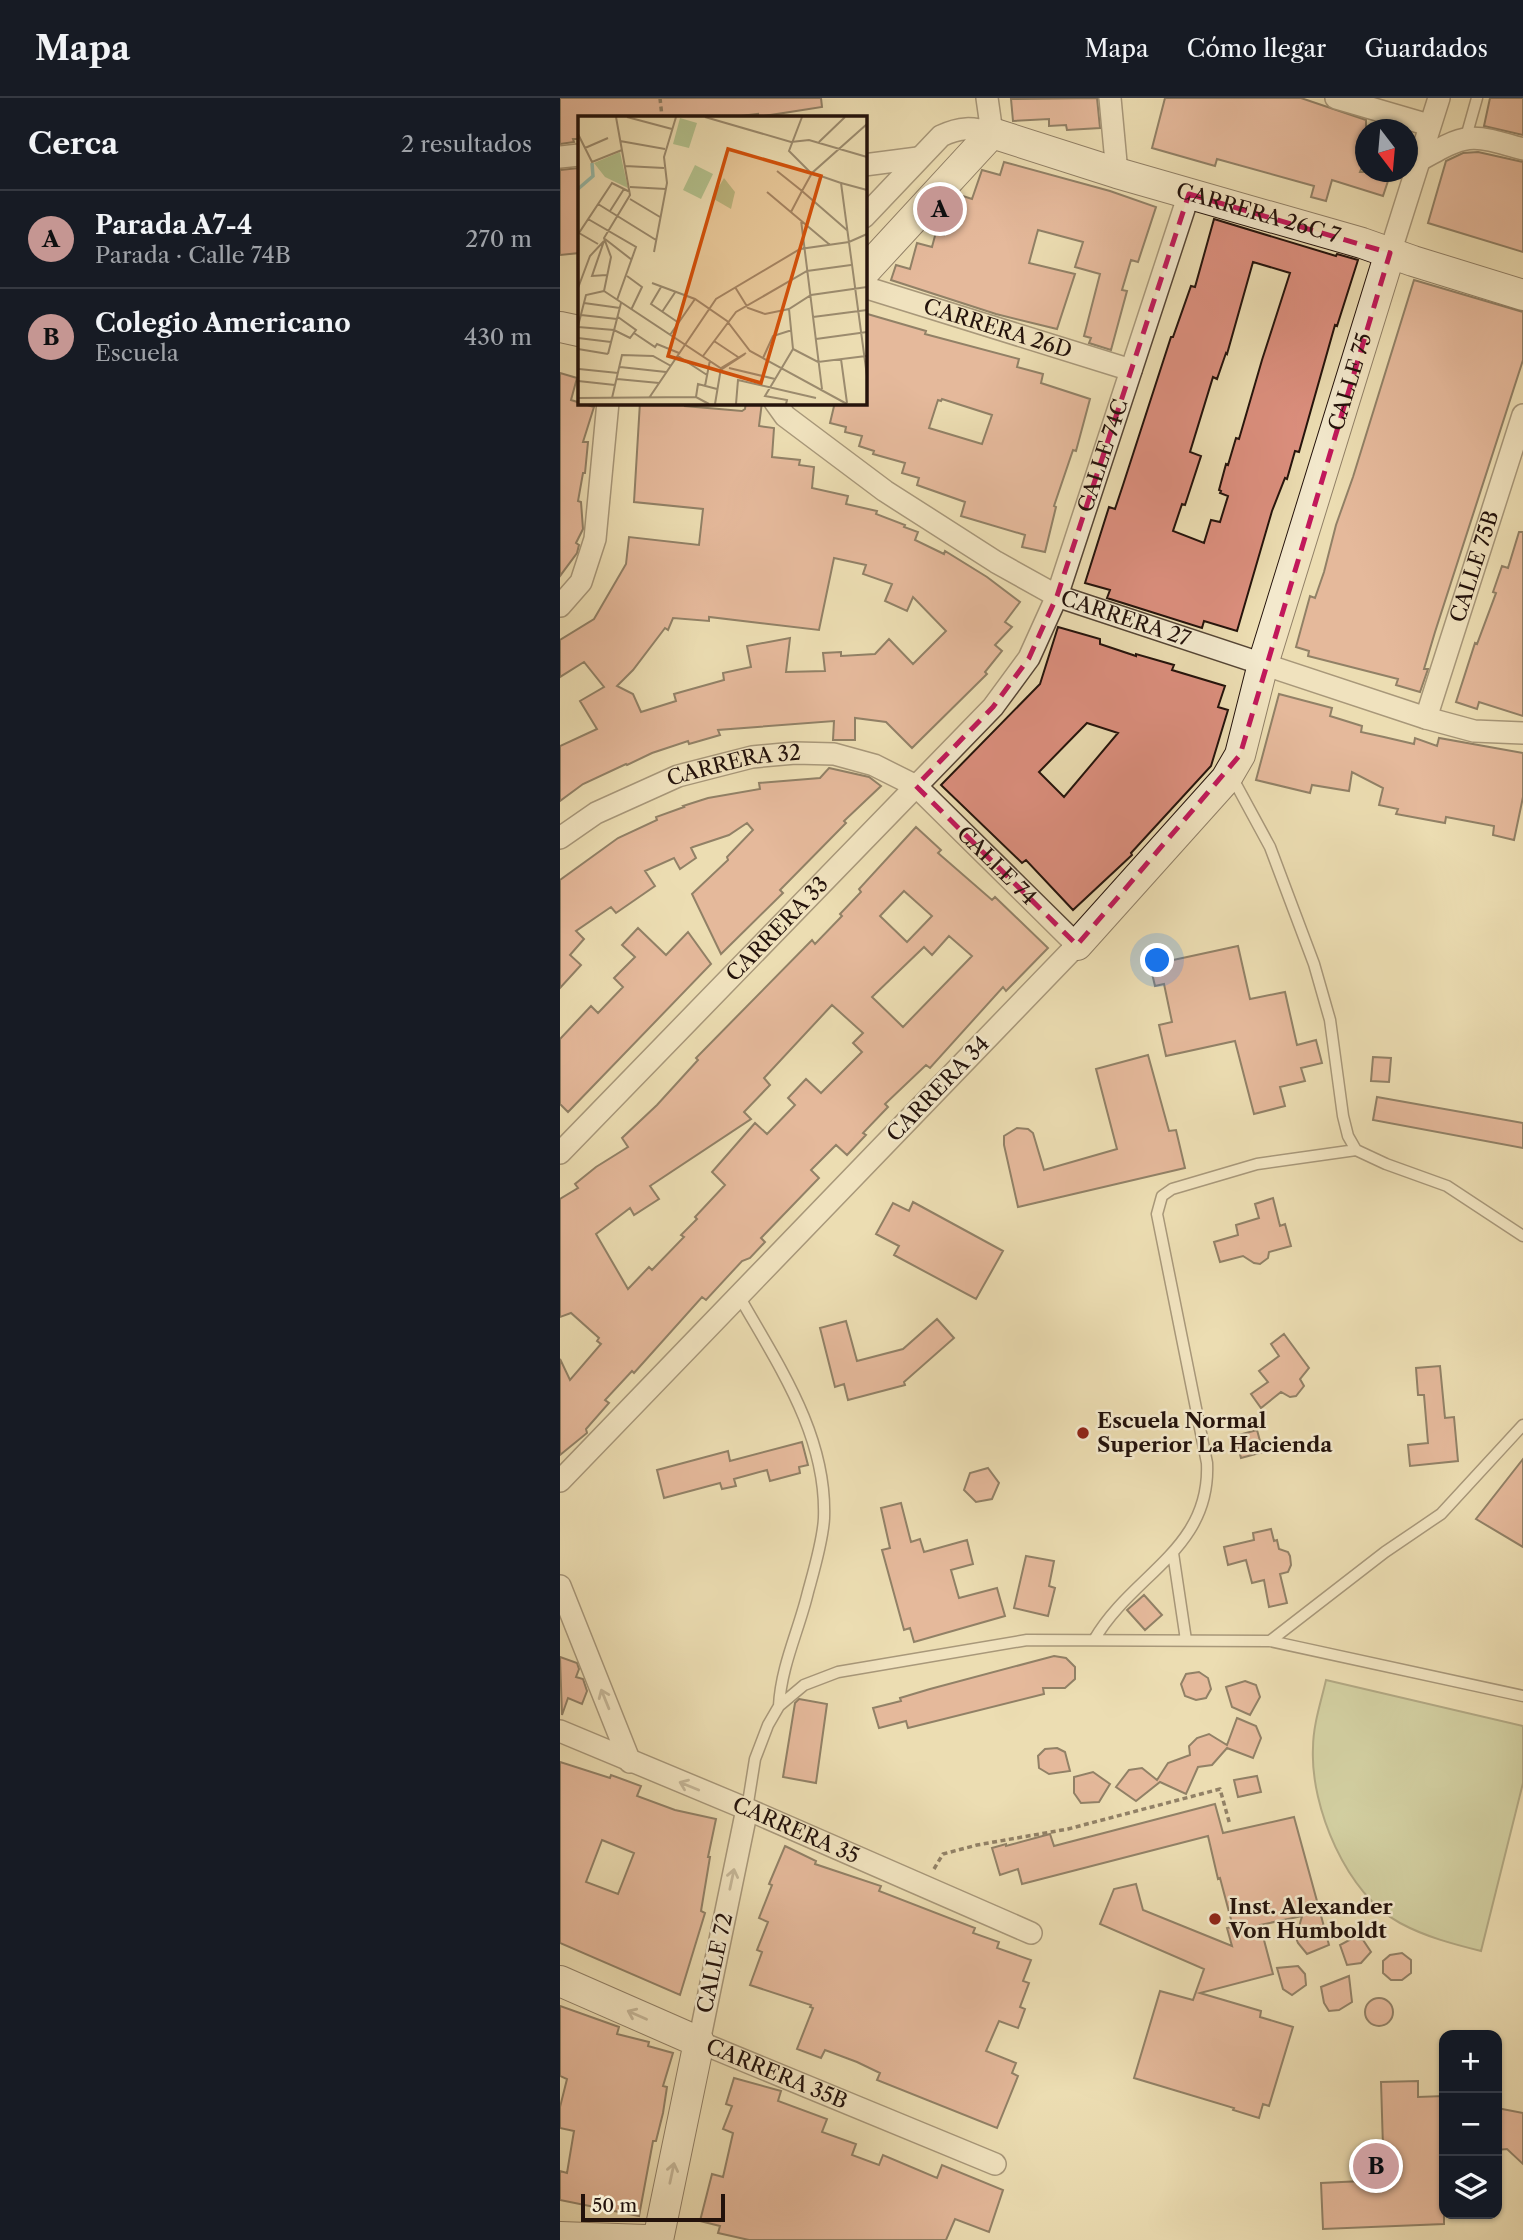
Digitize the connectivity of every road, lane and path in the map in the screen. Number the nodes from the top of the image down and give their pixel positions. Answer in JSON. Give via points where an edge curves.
{"nodes":[{"id":1,"x":660,"y":98,"type":"edge"},
{"id":2,"x":987,"y":98,"type":"edge"},
{"id":3,"x":1110,"y":98,"type":"edge"},
{"id":4,"x":1336,"y":98,"type":"edge"},
{"id":5,"x":1439,"y":98,"type":"edge"},
{"id":6,"x":1477,"y":98,"type":"edge"},
{"id":7,"x":662,"y":116,"type":"edge"},
{"id":8,"x":1429,"y":125,"type":"junction"},
{"id":9,"x":992,"y":133,"type":"junction"},
{"id":10,"x":1466,"y":137,"type":"junction"},
{"id":11,"x":1523,"y":149,"type":"edge"},
{"id":12,"x":578,"y":155,"type":"edge"},
{"id":13,"x":560,"y":157,"type":"edge"},
{"id":14,"x":918,"y":158,"type":"junction"},
{"id":15,"x":1418,"y":161,"type":"joint"},
{"id":16,"x":866,"y":165,"type":"edge"},
{"id":17,"x":1116,"y":173,"type":"junction"},
{"id":18,"x":1412,"y":182,"type":"edge"},
{"id":19,"x":1189,"y":194,"type":"junction"},
{"id":20,"x":866,"y":215,"type":"edge"},
{"id":21,"x":1390,"y":253,"type":"junction"},
{"id":22,"x":866,"y":270,"type":"edge"},
{"id":23,"x":866,"y":288,"type":"edge"},
{"id":24,"x":1523,"y":295,"type":"edge"},
{"id":25,"x":560,"y":327,"type":"edge"},
{"id":26,"x":578,"y":331,"type":"edge"},
{"id":27,"x":1131,"y":370,"type":"junction"},
{"id":28,"x":608,"y":404,"type":"edge"},
{"id":29,"x":776,"y":404,"type":"edge"},
{"id":30,"x":1523,"y":415,"type":"edge"},
{"id":31,"x":1517,"y":449,"type":"edge"},
{"id":32,"x":1058,"y":596,"type":"junction"},
{"id":33,"x":560,"y":606,"type":"edge"},
{"id":34,"x":1263,"y":664,"type":"junction"},
{"id":35,"x":993,"y":707,"type":"joint"},
{"id":36,"x":1426,"y":718,"type":"junction"},
{"id":37,"x":1523,"y":733,"type":"edge"},
{"id":38,"x":1230,"y":773,"type":"junction"},
{"id":39,"x":916,"y":786,"type":"junction"},
{"id":40,"x":560,"y":838,"type":"edge"},
{"id":41,"x":1077,"y":945,"type":"junction"},
{"id":42,"x":1356,"y":1150,"type":"junction"},
{"id":43,"x":560,"y":1153,"type":"edge"},
{"id":44,"x":1523,"y":1236,"type":"edge"},
{"id":45,"x":739,"y":1296,"type":"junction"},
{"id":46,"x":1523,"y":1425,"type":"edge"},
{"id":47,"x":560,"y":1481,"type":"edge"},
{"id":48,"x":1173,"y":1553,"type":"junction"},
{"id":49,"x":560,"y":1586,"type":"edge"},
{"id":50,"x":1094,"y":1640,"type":"junction"},
{"id":51,"x":1186,"y":1640,"type":"junction"},
{"id":52,"x":1270,"y":1641,"type":"junction"},
{"id":53,"x":1523,"y":1696,"type":"edge"},
{"id":54,"x":779,"y":1706,"type":"junction"},
{"id":55,"x":560,"y":1731,"type":"edge"},
{"id":56,"x":631,"y":1762,"type":"junction"},
{"id":57,"x":747,"y":1809,"type":"junction"},
{"id":58,"x":1230,"y":1825,"type":"dead end"},
{"id":59,"x":924,"y":1886,"type":"junction"},
{"id":60,"x":1031,"y":1933,"type":"dead end"},
{"id":61,"x":560,"y":1981,"type":"edge"},
{"id":62,"x":699,"y":2042,"type":"junction"},
{"id":63,"x":995,"y":2164,"type":"dead end"},
{"id":64,"x":560,"y":2236,"type":"edge"},
{"id":65,"x":646,"y":2240,"type":"edge"},
{"id":66,"x":658,"y":2240,"type":"edge"}],
"edges":[{"from":1,"to":7,"type":"path"},
{"from":2,"to":9,"type":"street"},
{"from":3,"to":17,"type":"street"},
{"from":4,"to":8,"type":"street"},
{"from":5,"to":8,"type":"street","name":"CALLE 75"},
{"from":6,"to":10,"type":"lane"},
{"from":8,"to":15,"type":"street","name":"CALLE 75"},
{"from":9,"to":14,"type":"street","via":[[972,127],[954,130]]},
{"from":9,"to":17,"type":"street","name":"CARRERA 26C 7"},
{"from":9,"to":22,"type":"street"},
{"from":10,"to":11,"type":"street"},
{"from":10,"to":15,"type":"street"},
{"from":12,"to":13,"type":"street"},
{"from":14,"to":16,"type":"street"},
{"from":14,"to":20,"type":"street"},
{"from":17,"to":19,"type":"street","name":"CARRERA 26C 7"},
{"from":18,"to":21,"type":"street","name":"CALLE 75"},
{"from":19,"to":21,"type":"street","name":"CARRERA 26C 7"},
{"from":19,"to":27,"type":"street","name":"CALLE 74C"},
{"from":21,"to":24,"type":"street","name":"CARRERA 26C 7"},
{"from":21,"to":34,"type":"street","name":"CALLE 75"},
{"from":23,"to":27,"type":"street","name":"CARRERA 26D"},
{"from":25,"to":26,"type":"street"},
{"from":27,"to":32,"type":"street","name":"CALLE 74C"},
{"from":28,"to":33,"type":"street","via":[[595,540],[581,582]]},
{"from":29,"to":32,"type":"street","name":"CARRERA 27","via":[[785,416],[885,491]]},
{"from":30,"to":31,"type":"street","name":"CALLE 75B"},
{"from":31,"to":36,"type":"street","name":"CALLE 75B"},
{"from":32,"to":34,"type":"street","name":"CARRERA 27"},
{"from":32,"to":35,"type":"street","name":"CALLE 74C","via":[[1029,658]]},
{"from":34,"to":36,"type":"street","name":"CARRERA 27"},
{"from":34,"to":38,"type":"street","name":"CARRERA 34","via":[[1240,755]]},
{"from":35,"to":39,"type":"street","name":"CARRERA 33"},
{"from":36,"to":37,"type":"street","name":"CARRERA 27","via":[[1474,731]]},
{"from":38,"to":41,"type":"street","name":"CARRERA 34"},
{"from":38,"to":42,"type":"lane","via":[[1270,847],[1314,964],[1330,1020],[1343,1116]]},
{"from":39,"to":40,"type":"street","name":"CARRERA 32","via":[[874,765],[834,754],[752,757],[638,792]]},
{"from":39,"to":41,"type":"street","name":"CALLE 74"},
{"from":39,"to":43,"type":"street","name":"CARRERA 33"},
{"from":41,"to":45,"type":"street","name":"CARRERA 34"},
{"from":42,"to":44,"type":"lane","via":[[1447,1186]]},
{"from":42,"to":48,"type":"lane","via":[[1256,1164],[1172,1189],[1158,1202],[1208,1475],[1197,1520]]},
{"from":45,"to":47,"type":"street","name":"CARRERA 34"},
{"from":45,"to":54,"type":"lane","via":[[802,1411],[821,1462],[824,1520]]},
{"from":46,"to":52,"type":"lane","via":[[1441,1514]]},
{"from":48,"to":50,"type":"lane","via":[[1105,1620]]},
{"from":48,"to":51,"type":"lane"},
{"from":56,"to":49,"type":"street","one_way":true},
{"from":50,"to":51,"type":"lane"},
{"from":50,"to":54,"type":"lane","via":[[1027,1640],[838,1672],[804,1685]]},
{"from":51,"to":52,"type":"lane"},
{"from":52,"to":53,"type":"lane"},
{"from":54,"to":57,"type":"lane","via":[[755,1759]]},
{"from":55,"to":56,"type":"street","name":"CARRERA 35"},
{"from":57,"to":56,"type":"street","name":"CARRERA 35","one_way":true},
{"from":57,"to":59,"type":"street","name":"CARRERA 35"},
{"from":62,"to":57,"type":"street","name":"CALLE 72","one_way":true},
{"from":58,"to":59,"type":"path","via":[[1220,1789],[1068,1829],[943,1854]]},
{"from":59,"to":60,"type":"street","name":"CARRERA 35"},
{"from":62,"to":61,"type":"street","name":"CARRERA 35B","one_way":true},
{"from":62,"to":63,"type":"street","name":"CARRERA 35B"},
{"from":66,"to":62,"type":"street","name":"CALLE 72","one_way":true},
{"from":64,"to":65,"type":"street"}]}
